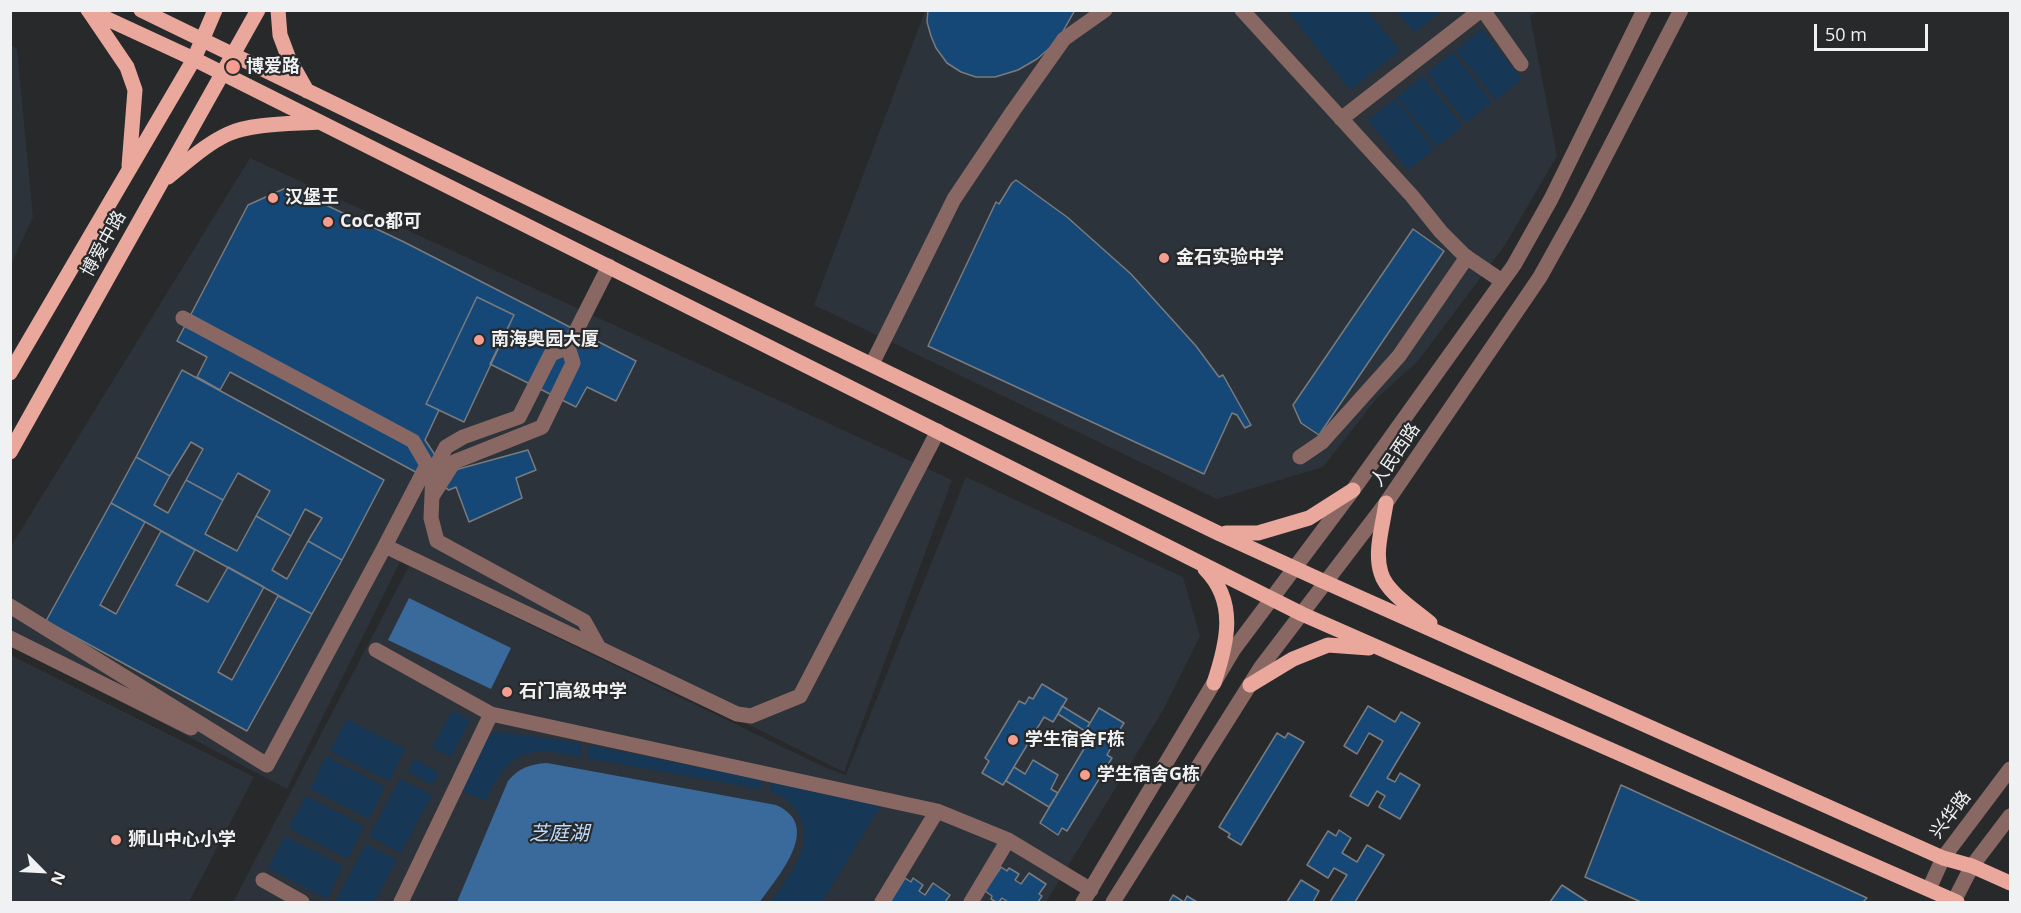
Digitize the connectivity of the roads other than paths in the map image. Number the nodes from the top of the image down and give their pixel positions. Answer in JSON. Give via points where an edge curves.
{"nodes":[{"id":1,"x":141,"y":10,"type":"edge"},
{"id":2,"x":215,"y":10,"type":"edge"},
{"id":3,"x":258,"y":10,"type":"edge"},
{"id":4,"x":278,"y":10,"type":"edge"},
{"id":5,"x":1105,"y":10,"type":"edge"},
{"id":6,"x":1242,"y":10,"type":"edge"},
{"id":7,"x":1482,"y":10,"type":"edge"},
{"id":8,"x":1644,"y":10,"type":"edge"},
{"id":9,"x":1681,"y":10,"type":"edge"},
{"id":10,"x":89,"y":11,"type":"edge"},
{"id":11,"x":202,"y":41,"type":"junction"},
{"id":12,"x":232,"y":55,"type":"junction"},
{"id":13,"x":194,"y":59,"type":"junction"},
{"id":14,"x":1521,"y":64,"type":"dead end"},
{"id":15,"x":222,"y":73,"type":"junction"},
{"id":16,"x":308,"y":91,"type":"junction"},
{"id":17,"x":1341,"y":119,"type":"junction"},
{"id":18,"x":320,"y":122,"type":"junction"},
{"id":19,"x":129,"y":170,"type":"junction"},
{"id":20,"x":161,"y":183,"type":"junction"},
{"id":21,"x":1467,"y":258,"type":"junction"},
{"id":22,"x":609,"y":266,"type":"junction"},
{"id":23,"x":1502,"y":281,"type":"junction"},
{"id":24,"x":183,"y":318,"type":"dead end"},
{"id":25,"x":568,"y":347,"type":"junction"},
{"id":26,"x":872,"y":364,"type":"junction"},
{"id":27,"x":10,"y":373,"type":"edge"},
{"id":28,"x":939,"y":431,"type":"junction"},
{"id":29,"x":10,"y":452,"type":"edge"},
{"id":30,"x":1300,"y":457,"type":"dead end"},
{"id":31,"x":1353,"y":490,"type":"junction"},
{"id":32,"x":433,"y":495,"type":"junction"},
{"id":33,"x":1386,"y":503,"type":"junction"},
{"id":34,"x":1220,"y":534,"type":"junction"},
{"id":35,"x":385,"y":546,"type":"junction"},
{"id":36,"x":1196,"y":561,"type":"junction"},
{"id":37,"x":1296,"y":568,"type":"junction"},
{"id":38,"x":1325,"y":582,"type":"junction"},
{"id":39,"x":1272,"y":599,"type":"junction"},
{"id":40,"x":10,"y":606,"type":"edge"},
{"id":41,"x":1302,"y":614,"type":"junction"},
{"id":42,"x":1447,"y":636,"type":"junction"},
{"id":43,"x":10,"y":638,"type":"edge"},
{"id":44,"x":599,"y":648,"type":"junction"},
{"id":45,"x":1380,"y":648,"type":"junction"},
{"id":46,"x":376,"y":650,"type":"dead end"},
{"id":47,"x":1214,"y":683,"type":"junction"},
{"id":48,"x":1250,"y":685,"type":"junction"},
{"id":49,"x":491,"y":714,"type":"junction"},
{"id":50,"x":267,"y":765,"type":"junction"},
{"id":51,"x":2010,"y":769,"type":"edge"},
{"id":52,"x":937,"y":811,"type":"junction"},
{"id":53,"x":2010,"y":816,"type":"edge"},
{"id":54,"x":1008,"y":840,"type":"junction"},
{"id":55,"x":1943,"y":858,"type":"junction"},
{"id":56,"x":1972,"y":866,"type":"junction"},
{"id":57,"x":263,"y":880,"type":"dead end"},
{"id":58,"x":2010,"y":884,"type":"edge"},
{"id":59,"x":1929,"y":889,"type":"junction"},
{"id":60,"x":1087,"y":896,"type":"edge"},
{"id":61,"x":1956,"y":902,"type":"edge"},
{"id":62,"x":302,"y":903,"type":"edge"},
{"id":63,"x":401,"y":903,"type":"edge"},
{"id":64,"x":882,"y":903,"type":"edge"},
{"id":65,"x":971,"y":903,"type":"edge"},
{"id":66,"x":1113,"y":903,"type":"edge"}],
"edges":[{"from":1,"to":11,"type":"main road"},
{"from":2,"to":11,"type":"main road"},
{"from":3,"to":12,"type":"main road"},
{"from":4,"to":16,"type":"main road","via":[[280,35]]},
{"from":5,"to":26,"type":"street","via":[[1064,39],[954,199]]},
{"from":6,"to":17,"type":"street"},
{"from":7,"to":14,"type":"street"},
{"from":7,"to":17,"type":"street"},
{"from":8,"to":23,"type":"street","via":[[1551,199]]},
{"from":9,"to":33,"type":"street","name":"人民西路","via":[[1540,277]]},
{"from":10,"to":13,"type":"main road"},
{"from":10,"to":19,"type":"main road","via":[[127,67],[135,90]]},
{"from":11,"to":12,"type":"main road"},
{"from":11,"to":13,"type":"main road","name":"博爱中路"},
{"from":12,"to":15,"type":"main road","name":"博爱中路"},
{"from":12,"to":16,"type":"main road"},
{"from":13,"to":15,"type":"main road"},
{"from":13,"to":19,"type":"main road","name":"博爱中路"},
{"from":15,"to":18,"type":"main road"},
{"from":15,"to":20,"type":"main road","name":"博爱中路"},
{"from":16,"to":26,"type":"main road"},
{"from":17,"to":21,"type":"street"},
{"from":18,"to":20,"type":"main road","via":[[228,134],[205,147]]},
{"from":18,"to":22,"type":"main road"},
{"from":19,"to":27,"type":"main road","name":"博爱中路"},
{"from":20,"to":29,"type":"main road","name":"博爱中路"},
{"from":21,"to":23,"type":"street"},
{"from":21,"to":30,"type":"street","via":[[1399,356],[1322,442]]},
{"from":22,"to":25,"type":"street"},
{"from":22,"to":28,"type":"main road"},
{"from":23,"to":31,"type":"street"},
{"from":24,"to":35,"type":"street","via":[[413,441],[427,465]]},
{"from":25,"to":32,"type":"street","via":[[552,354],[519,417],[446,447],[433,472]]},
{"from":25,"to":32,"type":"street","via":[[573,363],[542,427],[454,462]]},
{"from":26,"to":34,"type":"main road"},
{"from":28,"to":36,"type":"main road"},
{"from":28,"to":44,"type":"street","via":[[800,696],[752,716],[737,714]]},
{"from":31,"to":34,"type":"main road","via":[[1309,518],[1258,533]]},
{"from":31,"to":37,"type":"street"},
{"from":32,"to":44,"type":"street","via":[[431,518],[437,541],[584,621]]},
{"from":33,"to":38,"type":"street","name":"人民西路"},
{"from":33,"to":42,"type":"main road","via":[[1378,560],[1381,575],[1389,588]]},
{"from":34,"to":37,"type":"main road"},
{"from":35,"to":44,"type":"street"},
{"from":35,"to":50,"type":"street"},
{"from":36,"to":39,"type":"main road"},
{"from":36,"to":47,"type":"main road","via":[[1216,580],[1226,611],[1223,655]]},
{"from":37,"to":38,"type":"main road"},
{"from":37,"to":39,"type":"street"},
{"from":38,"to":41,"type":"street","name":"人民西路"},
{"from":38,"to":42,"type":"main road"},
{"from":39,"to":41,"type":"main road"},
{"from":39,"to":47,"type":"street"},
{"from":40,"to":50,"type":"street"},
{"from":41,"to":45,"type":"main road"},
{"from":41,"to":48,"type":"street","name":"人民西路"},
{"from":42,"to":55,"type":"main road"},
{"from":43,"to":50,"type":"street"},
{"from":45,"to":48,"type":"main road","via":[[1328,645],[1293,659]]},
{"from":45,"to":59,"type":"main road"},
{"from":46,"to":49,"type":"street"},
{"from":47,"to":60,"type":"street"},
{"from":48,"to":66,"type":"street","name":"人民西路"},
{"from":49,"to":52,"type":"street"},
{"from":49,"to":63,"type":"street"},
{"from":51,"to":55,"type":"street","name":"兴华路"},
{"from":52,"to":54,"type":"street"},
{"from":52,"to":64,"type":"street"},
{"from":53,"to":56,"type":"street"},
{"from":54,"to":60,"type":"street"},
{"from":54,"to":65,"type":"street"},
{"from":55,"to":56,"type":"main road"},
{"from":55,"to":59,"type":"street","name":"兴华路"},
{"from":56,"to":58,"type":"main road"},
{"from":56,"to":61,"type":"street"},
{"from":57,"to":62,"type":"street"},
{"from":59,"to":61,"type":"main road"}]}
